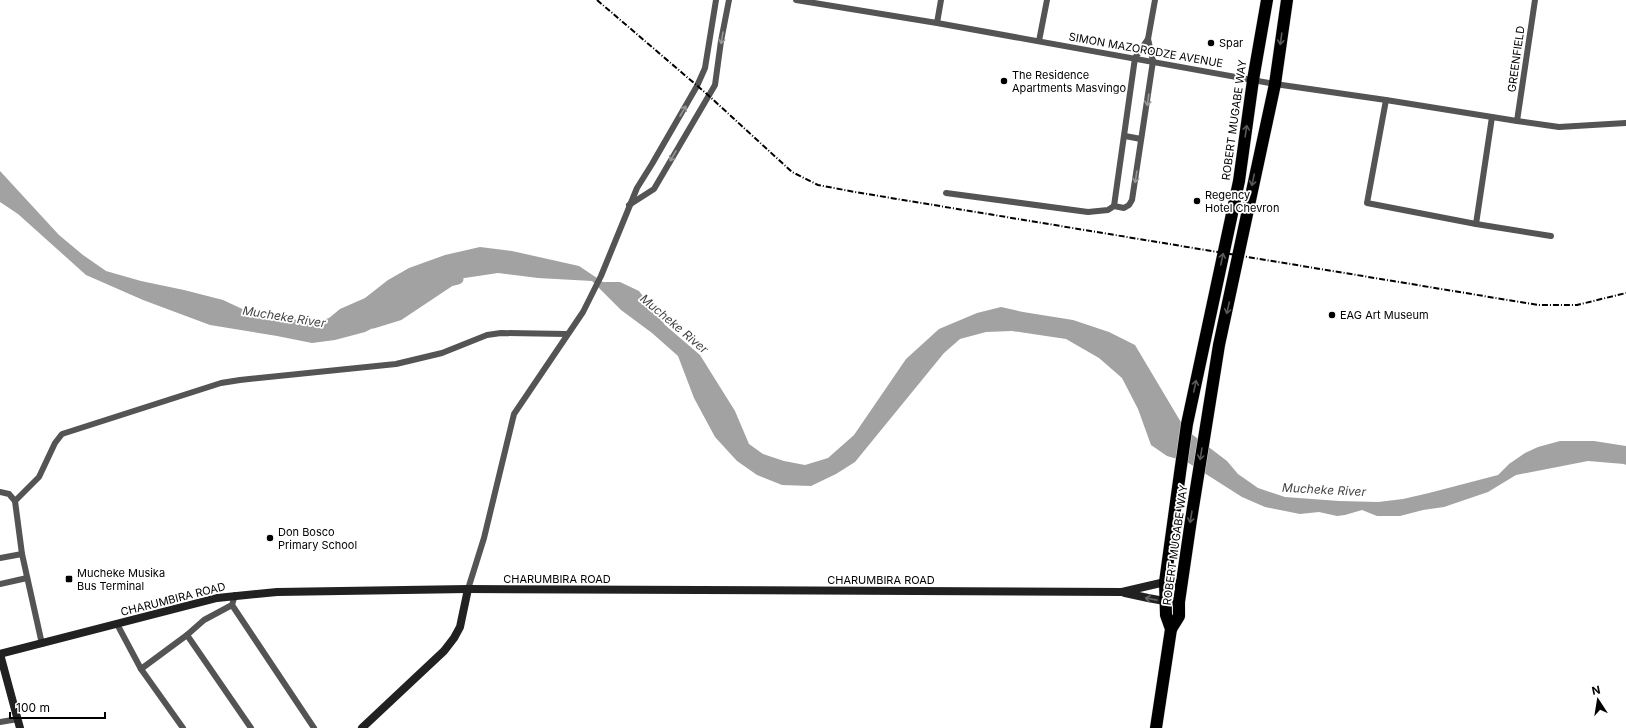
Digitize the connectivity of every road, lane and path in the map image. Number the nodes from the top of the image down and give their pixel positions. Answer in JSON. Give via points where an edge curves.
{"nodes":[{"id":1,"x":716,"y":0,"type":"edge"},
{"id":2,"x":729,"y":0,"type":"edge"},
{"id":3,"x":796,"y":0,"type":"edge"},
{"id":4,"x":941,"y":0,"type":"edge"},
{"id":5,"x":1047,"y":0,"type":"edge"},
{"id":6,"x":1155,"y":0,"type":"edge"},
{"id":7,"x":1267,"y":0,"type":"edge"},
{"id":8,"x":1287,"y":0,"type":"edge"},
{"id":9,"x":1535,"y":0,"type":"edge"},
{"id":10,"x":831,"y":3,"type":"edge"},
{"id":11,"x":937,"y":23,"type":"junction"},
{"id":12,"x":1148,"y":39,"type":"junction"},
{"id":13,"x":1039,"y":41,"type":"junction"},
{"id":14,"x":1135,"y":58,"type":"junction"},
{"id":15,"x":1153,"y":61,"type":"junction"},
{"id":16,"x":1253,"y":80,"type":"junction"},
{"id":17,"x":1275,"y":84,"type":"junction"},
{"id":18,"x":1386,"y":100,"type":"junction"},
{"id":19,"x":1492,"y":117,"type":"junction"},
{"id":20,"x":1517,"y":121,"type":"junction"},
{"id":21,"x":1626,"y":123,"type":"edge"},
{"id":22,"x":1125,"y":136,"type":"junction"},
{"id":23,"x":1141,"y":139,"type":"junction"},
{"id":24,"x":946,"y":193,"type":"dead end"},
{"id":25,"x":628,"y":206,"type":"junction"},
{"id":26,"x":1114,"y":206,"type":"junction"},
{"id":27,"x":1476,"y":224,"type":"junction"},
{"id":28,"x":1551,"y":236,"type":"dead end"},
{"id":29,"x":567,"y":334,"type":"junction"},
{"id":30,"x":0,"y":492,"type":"edge"},
{"id":31,"x":15,"y":501,"type":"junction"},
{"id":32,"x":22,"y":554,"type":"junction"},
{"id":33,"x":0,"y":558,"type":"edge"},
{"id":34,"x":27,"y":578,"type":"junction"},
{"id":35,"x":1164,"y":582,"type":"junction"},
{"id":36,"x":0,"y":584,"type":"edge"},
{"id":37,"x":1182,"y":584,"type":"junction"},
{"id":38,"x":468,"y":590,"type":"junction"},
{"id":39,"x":1122,"y":592,"type":"junction"},
{"id":40,"x":235,"y":595,"type":"junction"},
{"id":41,"x":1165,"y":601,"type":"junction"},
{"id":42,"x":1179,"y":602,"type":"junction"},
{"id":43,"x":232,"y":605,"type":"junction"},
{"id":44,"x":118,"y":624,"type":"junction"},
{"id":45,"x":1171,"y":629,"type":"junction"},
{"id":46,"x":187,"y":635,"type":"junction"},
{"id":47,"x":42,"y":644,"type":"junction"},
{"id":48,"x":0,"y":654,"type":"edge"},
{"id":49,"x":141,"y":669,"type":"junction"},
{"id":50,"x":18,"y":719,"type":"junction"},
{"id":51,"x":0,"y":722,"type":"edge"},
{"id":52,"x":20,"y":728,"type":"edge"},
{"id":53,"x":183,"y":728,"type":"edge"},
{"id":54,"x":251,"y":728,"type":"edge"},
{"id":55,"x":314,"y":728,"type":"edge"},
{"id":56,"x":362,"y":728,"type":"edge"},
{"id":57,"x":1156,"y":728,"type":"edge"}],
"edges":[{"from":25,"to":1,"type":"street","one_way":true,"via":[[705,68]]},
{"from":2,"to":25,"type":"street","one_way":true,"via":[[715,85],[654,190]]},
{"from":3,"to":10,"type":"street","name":"SIMON MAZORODZE AVENUE"},
{"from":4,"to":11,"type":"street"},
{"from":5,"to":13,"type":"street"},
{"from":6,"to":12,"type":"street"},
{"from":7,"to":16,"type":"highway","name":"ROBERT MUGABE WAY"},
{"from":8,"to":17,"type":"highway","name":"ROBERT MUGABE WAY","one_way":true},
{"from":9,"to":20,"type":"street","name":"GREENFIELD"},
{"from":10,"to":11,"type":"street","name":"SIMON MAZORODZE AVENUE"},
{"from":11,"to":13,"type":"street","name":"SIMON MAZORODZE AVENUE"},
{"from":12,"to":14,"type":"street"},
{"from":12,"to":15,"type":"street"},
{"from":13,"to":14,"type":"street","name":"SIMON MAZORODZE AVENUE"},
{"from":14,"to":15,"type":"street","name":"SIMON MAZORODZE AVENUE"},
{"from":14,"to":22,"type":"street"},
{"from":15,"to":16,"type":"street","name":"SIMON MAZORODZE AVENUE"},
{"from":15,"to":23,"type":"street","one_way":true},
{"from":16,"to":17,"type":"street","name":"SIMON MAZORODZE AVENUE"},
{"from":35,"to":16,"type":"highway","name":"ROBERT MUGABE WAY","one_way":true,"via":[[1187,424],[1239,181]]},
{"from":17,"to":18,"type":"street","name":"SIMON MAZORODZE AVENUE"},
{"from":17,"to":37,"type":"highway","name":"ROBERT MUGABE WAY","one_way":true,"via":[[1219,345]]},
{"from":18,"to":19,"type":"street","name":"SIMON MAZORODZE AVENUE"},
{"from":18,"to":27,"type":"street","via":[[1367,203]]},
{"from":19,"to":20,"type":"street","name":"SIMON MAZORODZE AVENUE"},
{"from":19,"to":27,"type":"street"},
{"from":20,"to":21,"type":"street","name":"SIMON MAZORODZE AVENUE","via":[[1559,127]]},
{"from":22,"to":23,"type":"street"},
{"from":22,"to":26,"type":"street"},
{"from":23,"to":26,"type":"street","one_way":true,"via":[[1132,200],[1127,207]]},
{"from":24,"to":26,"type":"street","via":[[1088,212],[1108,210]]},
{"from":25,"to":29,"type":"street","via":[[594,291]]},
{"from":27,"to":28,"type":"street"},
{"from":29,"to":31,"type":"street","via":[[501,333],[487,335],[442,353],[396,364],[221,383],[62,434],[39,477]]},
{"from":29,"to":38,"type":"street","via":[[514,414],[484,538]]},
{"from":30,"to":31,"type":"street","via":[[10,494]]},
{"from":31,"to":32,"type":"street"},
{"from":32,"to":33,"type":"street"},
{"from":32,"to":34,"type":"street"},
{"from":34,"to":36,"type":"street"},
{"from":34,"to":47,"type":"street"},
{"from":35,"to":37,"type":"street","name":"CHARUMBIRA ROAD"},
{"from":35,"to":39,"type":"street","name":"CHARUMBIRA ROAD"},
{"from":35,"to":41,"type":"highway","name":"ROBERT MUGABE WAY"},
{"from":37,"to":42,"type":"highway","name":"ROBERT MUGABE WAY"},
{"from":38,"to":39,"type":"street","name":"CHARUMBIRA ROAD"},
{"from":38,"to":40,"type":"street","name":"CHARUMBIRA ROAD","via":[[277,592]]},
{"from":38,"to":56,"type":"street","via":[[460,627],[454,638],[444,651]]},
{"from":41,"to":39,"type":"street","name":"CHARUMBIRA ROAD","one_way":true},
{"from":40,"to":43,"type":"street"},
{"from":40,"to":44,"type":"street","name":"CHARUMBIRA ROAD"},
{"from":41,"to":42,"type":"street","name":"CHARUMBIRA ROAD"},
{"from":41,"to":45,"type":"highway","name":"ROBERT MUGABE WAY"},
{"from":42,"to":45,"type":"highway","name":"ROBERT MUGABE WAY","via":[[1179,616]]},
{"from":43,"to":46,"type":"street","via":[[210,616]]},
{"from":43,"to":55,"type":"street"},
{"from":44,"to":47,"type":"street","name":"CHARUMBIRA ROAD"},
{"from":44,"to":49,"type":"street"},
{"from":45,"to":57,"type":"highway"},
{"from":46,"to":49,"type":"street"},
{"from":46,"to":54,"type":"street"},
{"from":47,"to":48,"type":"street","name":"CHARUMBIRA ROAD"},
{"from":48,"to":50,"type":"street"},
{"from":49,"to":53,"type":"street"},
{"from":50,"to":51,"type":"street"},
{"from":50,"to":52,"type":"street"}]}
